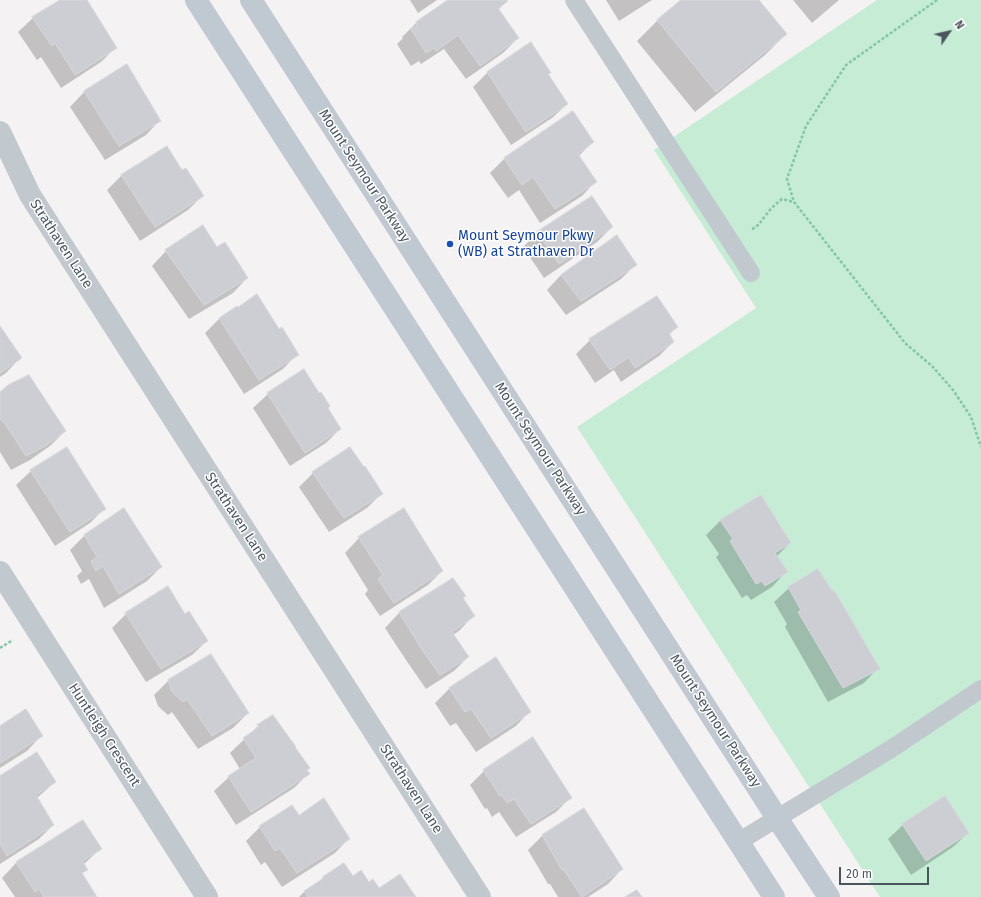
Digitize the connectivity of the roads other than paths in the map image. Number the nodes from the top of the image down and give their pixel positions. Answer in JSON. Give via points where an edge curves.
{"nodes":[{"id":1,"x":196,"y":0,"type":"edge"},
{"id":2,"x":251,"y":0,"type":"edge"},
{"id":3,"x":574,"y":0,"type":"edge"},
{"id":4,"x":0,"y":132,"type":"edge"},
{"id":5,"x":751,"y":273,"type":"dead end"},
{"id":6,"x":0,"y":572,"type":"edge"},
{"id":7,"x":981,"y":689,"type":"edge"},
{"id":8,"x":777,"y":818,"type":"junction"},
{"id":9,"x":738,"y":842,"type":"junction"},
{"id":10,"x":207,"y":897,"type":"edge"},
{"id":11,"x":480,"y":897,"type":"edge"},
{"id":12,"x":774,"y":897,"type":"edge"},
{"id":13,"x":829,"y":897,"type":"edge"}],
"edges":[{"from":1,"to":9,"type":"main road"},
{"from":2,"to":8,"type":"main road","name":"Mount Seymour Parkway"},
{"from":3,"to":5,"type":"lane"},
{"from":4,"to":11,"type":"street","name":"Strathaven Lane","via":[[34,202]]},
{"from":6,"to":10,"type":"street","name":"Huntleigh Crescent"},
{"from":7,"to":8,"type":"lane","via":[[890,749]]},
{"from":8,"to":9,"type":"lane"},
{"from":8,"to":13,"type":"main road","name":"Mount Seymour Parkway"},
{"from":9,"to":12,"type":"main road"}]}
